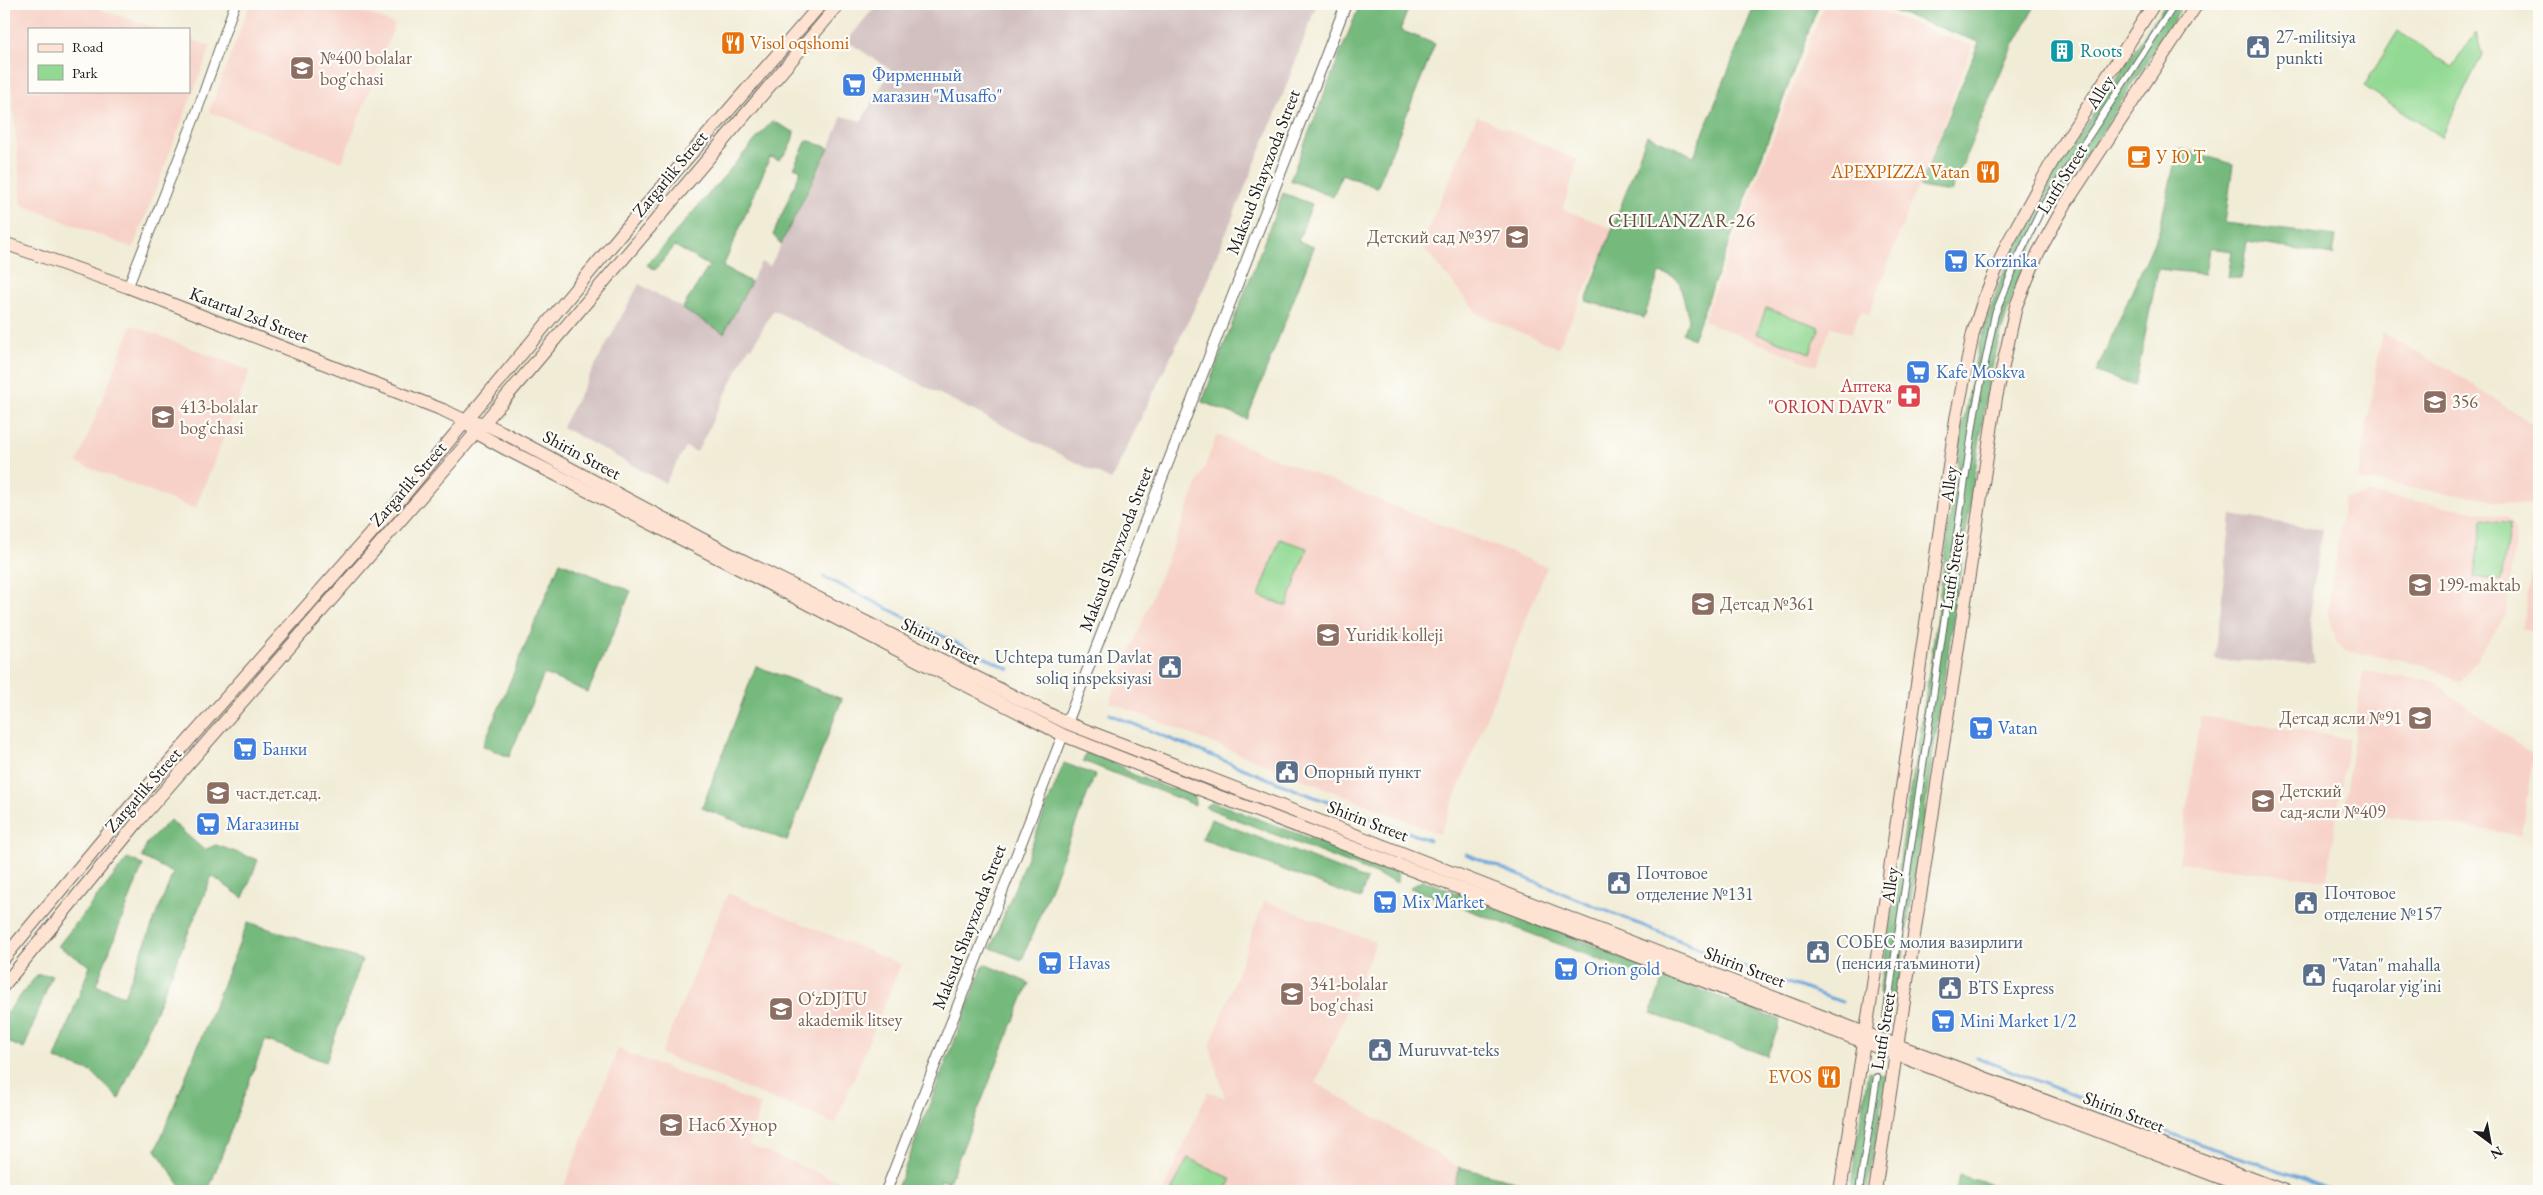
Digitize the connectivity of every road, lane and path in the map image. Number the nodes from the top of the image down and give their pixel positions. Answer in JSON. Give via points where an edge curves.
{"nodes":[{"id":1,"x":235,"y":4,"type":"edge"},
{"id":2,"x":821,"y":4,"type":"edge"},
{"id":3,"x":838,"y":4,"type":"edge"},
{"id":4,"x":1346,"y":4,"type":"edge"},
{"id":5,"x":2154,"y":4,"type":"edge"},
{"id":6,"x":2175,"y":4,"type":"edge"},
{"id":7,"x":2197,"y":4,"type":"edge"},
{"id":8,"x":4,"y":243,"type":"edge"},
{"id":9,"x":128,"y":286,"type":"junction"},
{"id":10,"x":466,"y":421,"type":"junction"},
{"id":11,"x":479,"y":427,"type":"junction"},
{"id":12,"x":1065,"y":729,"type":"junction"},
{"id":13,"x":1212,"y":779,"type":"junction"},
{"id":14,"x":1207,"y":792,"type":"junction"},
{"id":15,"x":1415,"y":864,"type":"junction"},
{"id":16,"x":4,"y":958,"type":"edge"},
{"id":17,"x":4,"y":985,"type":"edge"},
{"id":18,"x":1886,"y":1016,"type":"dead end"},
{"id":19,"x":1865,"y":1037,"type":"junction"},
{"id":20,"x":1898,"y":1050,"type":"junction"},
{"id":21,"x":1877,"y":1076,"type":"dead end"},
{"id":22,"x":886,"y":1191,"type":"edge"},
{"id":23,"x":1840,"y":1191,"type":"edge"},
{"id":24,"x":1859,"y":1191,"type":"edge"},
{"id":25,"x":1875,"y":1191,"type":"edge"},
{"id":26,"x":2255,"y":1191,"type":"edge"},
{"id":27,"x":2285,"y":1191,"type":"edge"}],
"edges":[{"from":1,"to":9,"type":"street","via":[[196,114]]},
{"from":2,"to":10,"type":"main road","name":"Zargarlik Street","via":[[623,232]]},
{"from":3,"to":11,"type":"main road","name":"Zargarlik Street"},
{"from":4,"to":12,"type":"street","name":"Maksud Shayxzoda Street"},
{"from":5,"to":19,"type":"main road","name":"Lutfi Street","via":[[2026,205],[1994,273],[1973,333],[1956,419]]},
{"from":6,"to":18,"type":"street","name":"Alley","via":[[2043,206],[1995,314],[1974,420]]},
{"from":7,"to":20,"type":"main road","name":"Lutfi Street","via":[[2066,203],[2038,252],[2016,306],[1996,398]]},
{"from":8,"to":9,"type":"main road","name":"Katartal 2sd Street"},
{"from":9,"to":10,"type":"main road","name":"Katartal 2sd Street","via":[[418,398]]},
{"from":10,"to":11,"type":"main road","name":"Shirin Street"},
{"from":10,"to":16,"type":"main road","name":"Zargarlik Street","via":[[129,808]]},
{"from":11,"to":12,"type":"main road","name":"Shirin Street"},
{"from":11,"to":17,"type":"main road","name":"Zargarlik Street","via":[[140,819]]},
{"from":12,"to":13,"type":"main road","name":"Shirin Street"},
{"from":12,"to":14,"type":"main road","name":"Shirin Street"},
{"from":12,"to":22,"type":"street","name":"Maksud Shayxzoda Street"},
{"from":13,"to":14,"type":"main road"},
{"from":13,"to":15,"type":"main road","name":"Shirin Street"},
{"from":14,"to":15,"type":"main road","name":"Shirin Street"},
{"from":15,"to":19,"type":"main road","name":"Shirin Street"},
{"from":19,"to":20,"type":"main road","name":"Shirin Street"},
{"from":19,"to":23,"type":"main road","name":"Lutfi Street"},
{"from":20,"to":25,"type":"main road","name":"Lutfi Street"},
{"from":20,"to":26,"type":"main road","name":"Shirin Street"},
{"from":20,"to":27,"type":"main road","name":"Shirin Street"},
{"from":21,"to":24,"type":"street"}]}
